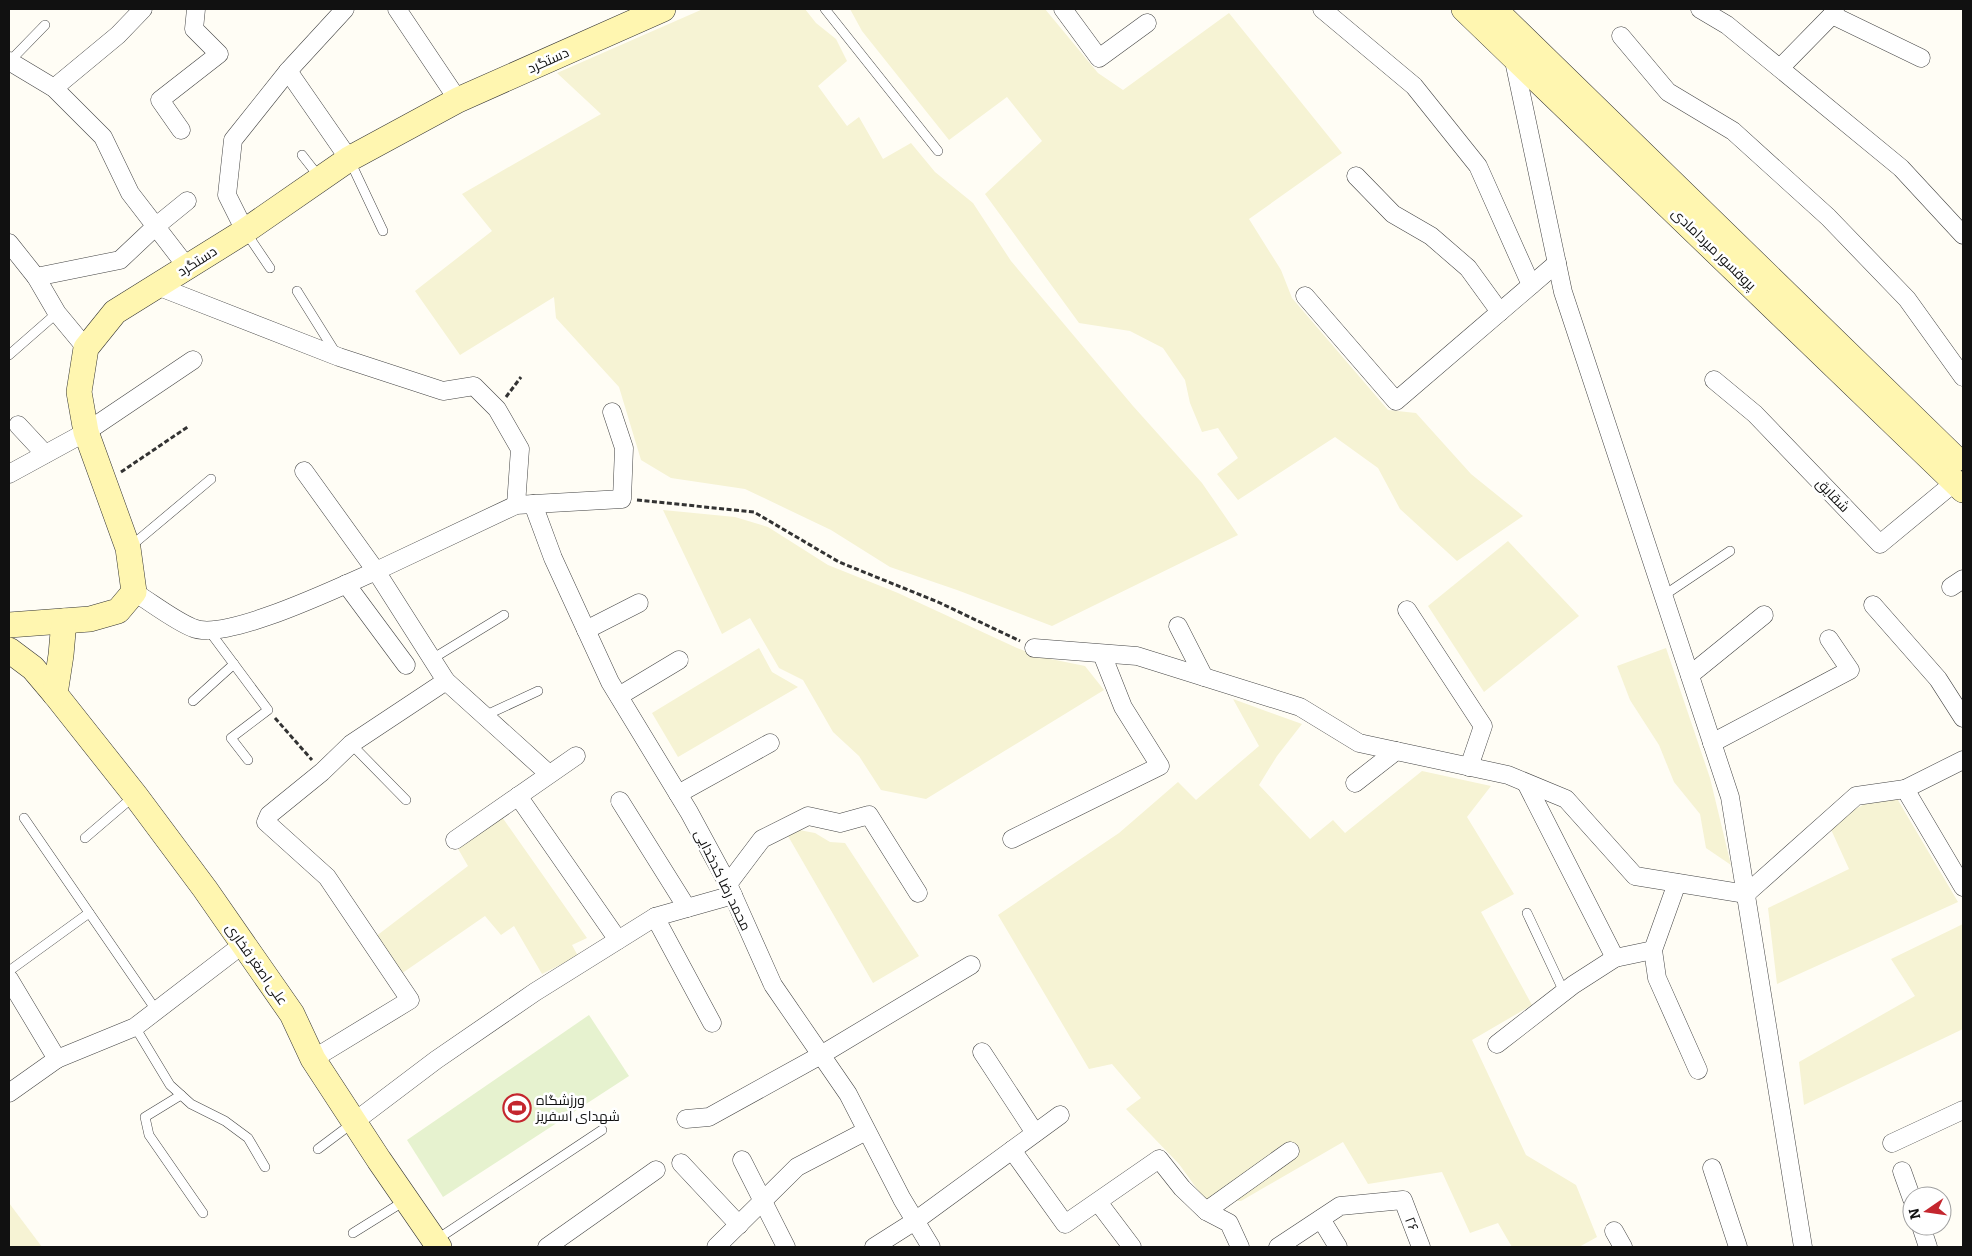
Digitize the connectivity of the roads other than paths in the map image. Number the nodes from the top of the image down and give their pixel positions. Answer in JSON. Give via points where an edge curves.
{"nodes":[{"id":1,"x":144,"y":9,"type":"edge"},
{"id":2,"x":196,"y":9,"type":"edge"},
{"id":3,"x":397,"y":9,"type":"edge"},
{"id":4,"x":660,"y":9,"type":"edge"},
{"id":5,"x":826,"y":9,"type":"edge"},
{"id":6,"x":1063,"y":9,"type":"edge"},
{"id":7,"x":1322,"y":9,"type":"edge"},
{"id":8,"x":1464,"y":9,"type":"edge"},
{"id":9,"x":1700,"y":9,"type":"edge"},
{"id":10,"x":1497,"y":10,"type":"edge"},
{"id":11,"x":336,"y":12,"type":"edge"},
{"id":12,"x":1833,"y":12,"type":"edge"},
{"id":13,"x":1147,"y":23,"type":"dead end"},
{"id":14,"x":45,"y":25,"type":"dead end"},
{"id":15,"x":1621,"y":36,"type":"dead end"},
{"id":16,"x":1513,"y":56,"type":"junction"},
{"id":17,"x":1921,"y":58,"type":"dead end"},
{"id":18,"x":9,"y":62,"type":"edge"},
{"id":19,"x":1780,"y":68,"type":"junction"},
{"id":20,"x":288,"y":71,"type":"junction"},
{"id":21,"x":54,"y":88,"type":"junction"},
{"id":22,"x":458,"y":100,"type":"junction"},
{"id":23,"x":181,"y":130,"type":"dead end"},
{"id":24,"x":938,"y":151,"type":"dead end"},
{"id":25,"x":302,"y":155,"type":"dead end"},
{"id":26,"x":349,"y":159,"type":"junction"},
{"id":27,"x":1356,"y":176,"type":"dead end"},
{"id":28,"x":320,"y":178,"type":"junction"},
{"id":29,"x":187,"y":200,"type":"dead end"},
{"id":30,"x":155,"y":227,"type":"junction"},
{"id":31,"x":245,"y":231,"type":"junction"},
{"id":32,"x":383,"y":231,"type":"dead end"},
{"id":33,"x":1963,"y":235,"type":"edge"},
{"id":34,"x":10,"y":248,"type":"edge"},
{"id":35,"x":1557,"y":263,"type":"junction"},
{"id":36,"x":187,"y":267,"type":"junction"},
{"id":37,"x":270,"y":268,"type":"dead end"},
{"id":38,"x":36,"y":278,"type":"junction"},
{"id":39,"x":1531,"y":285,"type":"junction"},
{"id":40,"x":157,"y":286,"type":"junction"},
{"id":41,"x":297,"y":291,"type":"dead end"},
{"id":42,"x":1305,"y":296,"type":"dead end"},
{"id":43,"x":1500,"y":312,"type":"junction"},
{"id":44,"x":57,"y":313,"type":"junction"},
{"id":45,"x":86,"y":348,"type":"junction"},
{"id":46,"x":9,"y":355,"type":"edge"},
{"id":47,"x":339,"y":357,"type":"junction"},
{"id":48,"x":193,"y":360,"type":"dead end"},
{"id":49,"x":1963,"y":378,"type":"edge"},
{"id":50,"x":1714,"y":380,"type":"dead end"},
{"id":51,"x":612,"y":412,"type":"dead end"},
{"id":52,"x":18,"y":425,"type":"dead end"},
{"id":53,"x":86,"y":432,"type":"junction"},
{"id":54,"x":46,"y":454,"type":"junction"},
{"id":55,"x":304,"y":471,"type":"dead end"},
{"id":56,"x":9,"y":474,"type":"edge"},
{"id":57,"x":211,"y":479,"type":"dead end"},
{"id":58,"x":1961,"y":479,"type":"edge"},
{"id":59,"x":524,"y":504,"type":"junction"},
{"id":60,"x":128,"y":548,"type":"junction"},
{"id":61,"x":1730,"y":551,"type":"dead end"},
{"id":62,"x":376,"y":571,"type":"junction"},
{"id":63,"x":346,"y":584,"type":"junction"},
{"id":64,"x":134,"y":592,"type":"junction"},
{"id":65,"x":1663,"y":596,"type":"junction"},
{"id":66,"x":640,"y":603,"type":"dead end"},
{"id":67,"x":1873,"y":605,"type":"dead end"},
{"id":68,"x":1407,"y":610,"type":"dead end"},
{"id":69,"x":504,"y":615,"type":"dead end"},
{"id":70,"x":1764,"y":615,"type":"dead end"},
{"id":71,"x":64,"y":621,"type":"junction"},
{"id":72,"x":9,"y":624,"type":"edge"},
{"id":73,"x":1178,"y":626,"type":"dead end"},
{"id":74,"x":586,"y":630,"type":"junction"},
{"id":75,"x":210,"y":632,"type":"junction"},
{"id":76,"x":1830,"y":639,"type":"dead end"},
{"id":77,"x":1034,"y":648,"type":"road end"},
{"id":78,"x":9,"y":650,"type":"edge"},
{"id":79,"x":1102,"y":654,"type":"junction"},
{"id":80,"x":432,"y":659,"type":"junction"},
{"id":81,"x":679,"y":660,"type":"dead end"},
{"id":82,"x":234,"y":664,"type":"junction"},
{"id":83,"x":406,"y":665,"type":"dead end"},
{"id":84,"x":1690,"y":675,"type":"junction"},
{"id":85,"x":1204,"y":677,"type":"junction"},
{"id":86,"x":446,"y":681,"type":"junction"},
{"id":87,"x":538,"y":690,"type":"dead end"},
{"id":88,"x":55,"y":694,"type":"junction"},
{"id":89,"x":619,"y":696,"type":"junction"},
{"id":90,"x":194,"y":701,"type":"dead end"},
{"id":91,"x":484,"y":716,"type":"junction"},
{"id":92,"x":1963,"y":718,"type":"edge"},
{"id":93,"x":770,"y":743,"type":"dead end"},
{"id":94,"x":1712,"y":743,"type":"junction"},
{"id":95,"x":351,"y":744,"type":"junction"},
{"id":96,"x":1396,"y":751,"type":"junction"},
{"id":97,"x":576,"y":756,"type":"dead end"},
{"id":98,"x":248,"y":760,"type":"dead end"},
{"id":99,"x":1963,"y":760,"type":"edge"},
{"id":100,"x":1469,"y":767,"type":"junction"},
{"id":101,"x":549,"y":774,"type":"junction"},
{"id":102,"x":1355,"y":783,"type":"dead end"},
{"id":103,"x":1526,"y":783,"type":"junction"},
{"id":104,"x":1905,"y":789,"type":"junction"},
{"id":105,"x":678,"y":794,"type":"junction"},
{"id":106,"x":135,"y":795,"type":"junction"},
{"id":107,"x":518,"y":796,"type":"junction"},
{"id":108,"x":406,"y":800,"type":"dead end"},
{"id":109,"x":620,"y":801,"type":"dead end"},
{"id":110,"x":24,"y":818,"type":"dead end"},
{"id":111,"x":85,"y":838,"type":"dead end"},
{"id":112,"x":1012,"y":839,"type":"dead end"},
{"id":113,"x":455,"y":840,"type":"dead end"},
{"id":114,"x":1677,"y":883,"type":"junction"},
{"id":115,"x":1963,"y":886,"type":"edge"},
{"id":116,"x":730,"y":889,"type":"junction"},
{"id":117,"x":918,"y":893,"type":"dead end"},
{"id":118,"x":1746,"y":894,"type":"junction"},
{"id":119,"x":687,"y":908,"type":"junction"},
{"id":120,"x":89,"y":913,"type":"junction"},
{"id":121,"x":1527,"y":913,"type":"dead end"},
{"id":122,"x":655,"y":917,"type":"junction"},
{"id":123,"x":618,"y":940,"type":"junction"},
{"id":124,"x":242,"y":944,"type":"junction"},
{"id":125,"x":1653,"y":950,"type":"junction"},
{"id":126,"x":1615,"y":958,"type":"junction"},
{"id":127,"x":971,"y":965,"type":"dead end"},
{"id":128,"x":9,"y":971,"type":"edge"},
{"id":129,"x":9,"y":979,"type":"edge"},
{"id":130,"x":1564,"y":992,"type":"junction"},
{"id":131,"x":156,"y":1010,"type":"junction"},
{"id":132,"x":712,"y":1023,"type":"dead end"},
{"id":133,"x":135,"y":1027,"type":"junction"},
{"id":134,"x":1497,"y":1044,"type":"dead end"},
{"id":135,"x":982,"y":1052,"type":"dead end"},
{"id":136,"x":821,"y":1055,"type":"junction"},
{"id":137,"x":57,"y":1059,"type":"junction"},
{"id":138,"x":313,"y":1059,"type":"junction"},
{"id":139,"x":1698,"y":1070,"type":"dead end"},
{"id":140,"x":9,"y":1093,"type":"edge"},
{"id":141,"x":181,"y":1095,"type":"junction"},
{"id":142,"x":1963,"y":1110,"type":"edge"},
{"id":143,"x":1060,"y":1114,"type":"dead end"},
{"id":144,"x":686,"y":1119,"type":"dead end"},
{"id":145,"x":354,"y":1122,"type":"junction"},
{"id":146,"x":602,"y":1130,"type":"dead end"},
{"id":147,"x":866,"y":1131,"type":"junction"},
{"id":148,"x":1035,"y":1133,"type":"junction"},
{"id":149,"x":1892,"y":1143,"type":"dead end"},
{"id":150,"x":318,"y":1149,"type":"dead end"},
{"id":151,"x":1012,"y":1150,"type":"junction"},
{"id":152,"x":1290,"y":1151,"type":"dead end"},
{"id":153,"x":742,"y":1160,"type":"dead end"},
{"id":154,"x":681,"y":1163,"type":"dead end"},
{"id":155,"x":265,"y":1167,"type":"dead end"},
{"id":156,"x":1712,"y":1168,"type":"dead end"},
{"id":157,"x":656,"y":1170,"type":"dead end"},
{"id":158,"x":1902,"y":1171,"type":"dead end"},
{"id":159,"x":1907,"y":1186,"type":"edge"},
{"id":160,"x":406,"y":1200,"type":"junction"},
{"id":161,"x":762,"y":1202,"type":"junction"},
{"id":162,"x":1098,"y":1202,"type":"junction"},
{"id":163,"x":1206,"y":1211,"type":"junction"},
{"id":164,"x":203,"y":1213,"type":"dead end"},
{"id":165,"x":1321,"y":1219,"type":"junction"},
{"id":166,"x":915,"y":1221,"type":"junction"},
{"id":167,"x":739,"y":1224,"type":"junction"},
{"id":168,"x":1614,"y":1231,"type":"dead end"},
{"id":169,"x":353,"y":1233,"type":"dead end"},
{"id":170,"x":433,"y":1245,"type":"edge"},
{"id":171,"x":547,"y":1247,"type":"edge"},
{"id":172,"x":716,"y":1247,"type":"edge"},
{"id":173,"x":786,"y":1247,"type":"edge"},
{"id":174,"x":874,"y":1247,"type":"edge"},
{"id":175,"x":931,"y":1247,"type":"edge"},
{"id":176,"x":1132,"y":1247,"type":"edge"},
{"id":177,"x":1240,"y":1247,"type":"edge"},
{"id":178,"x":1278,"y":1247,"type":"edge"},
{"id":179,"x":1338,"y":1247,"type":"edge"},
{"id":180,"x":1421,"y":1247,"type":"edge"},
{"id":181,"x":1623,"y":1247,"type":"edge"},
{"id":182,"x":1738,"y":1247,"type":"edge"},
{"id":183,"x":1803,"y":1247,"type":"edge"}],
"edges":[{"from":1,"to":21,"type":"street"},
{"from":2,"to":23,"type":"street","via":[[194,29],[219,54],[160,100]]},
{"from":3,"to":22,"type":"street"},
{"from":4,"to":22,"type":"main road","name":"دستگرد"},
{"from":5,"to":24,"type":"lane"},
{"from":6,"to":13,"type":"street","via":[[1099,58]]},
{"from":7,"to":39,"type":"street","via":[[1414,86],[1478,166]]},
{"from":8,"to":16,"type":"main road","name":"پروفسور میردامادی"},
{"from":9,"to":19,"type":"street","via":[[1727,25]]},
{"from":10,"to":58,"type":"main road","name":"پروفسور میردامادی"},
{"from":11,"to":20,"type":"street"},
{"from":12,"to":17,"type":"street"},
{"from":12,"to":19,"type":"street"},
{"from":14,"to":18,"type":"lane"},
{"from":15,"to":49,"type":"street","via":[[1668,92],[1734,131],[1828,217],[1907,299]]},
{"from":16,"to":35,"type":"street"},
{"from":16,"to":58,"type":"main road","name":"پروفسور میردامادی"},
{"from":18,"to":21,"type":"street"},
{"from":19,"to":33,"type":"street","via":[[1901,168]]},
{"from":20,"to":26,"type":"street"},
{"from":20,"to":31,"type":"street","via":[[233,140],[227,195]]},
{"from":21,"to":30,"type":"street","via":[[104,137],[130,193]]},
{"from":22,"to":26,"type":"main road","name":"دستگرد"},
{"from":25,"to":28,"type":"lane"},
{"from":26,"to":28,"type":"main road","name":"دستگرد"},
{"from":26,"to":32,"type":"lane"},
{"from":27,"to":43,"type":"street","via":[[1393,214],[1431,236],[1468,268]]},
{"from":28,"to":31,"type":"main road","name":"دستگرد"},
{"from":29,"to":30,"type":"street"},
{"from":30,"to":36,"type":"street"},
{"from":30,"to":38,"type":"street","via":[[120,260]]},
{"from":31,"to":36,"type":"main road","name":"دستگرد"},
{"from":31,"to":37,"type":"lane"},
{"from":34,"to":38,"type":"street"},
{"from":35,"to":39,"type":"street"},
{"from":35,"to":65,"type":"street","via":[[1563,292]]},
{"from":36,"to":40,"type":"main road","name":"دستگرد"},
{"from":38,"to":44,"type":"street"},
{"from":39,"to":43,"type":"street"},
{"from":40,"to":45,"type":"main road","name":"دستگرد","via":[[115,312]]},
{"from":40,"to":47,"type":"street"},
{"from":41,"to":47,"type":"lane"},
{"from":42,"to":43,"type":"street","via":[[1396,401]]},
{"from":44,"to":45,"type":"street"},
{"from":44,"to":46,"type":"lane"},
{"from":45,"to":53,"type":"main road","name":"دستگرد","via":[[79,392]]},
{"from":47,"to":59,"type":"street","via":[[443,391],[474,386],[497,409],[520,449]]},
{"from":48,"to":53,"type":"street"},
{"from":50,"to":58,"type":"street","name":"شقایق","via":[[1755,414],[1880,544]]},
{"from":51,"to":59,"type":"street","via":[[624,448],[622,499]]},
{"from":52,"to":54,"type":"street"},
{"from":53,"to":54,"type":"street"},
{"from":53,"to":60,"type":"main road","name":"دستگرد"},
{"from":54,"to":56,"type":"street"},
{"from":55,"to":62,"type":"street"},
{"from":57,"to":60,"type":"lane"},
{"from":59,"to":62,"type":"street"},
{"from":59,"to":74,"type":"street","name":"محمد رضا کدخدایی"},
{"from":60,"to":64,"type":"main road","name":"دستگرد"},
{"from":61,"to":65,"type":"lane"},
{"from":62,"to":63,"type":"street"},
{"from":62,"to":80,"type":"street"},
{"from":63,"to":75,"type":"street","via":[[278,613]]},
{"from":63,"to":83,"type":"street"},
{"from":64,"to":71,"type":"main road","via":[[118,611],[90,619]]},
{"from":64,"to":75,"type":"street","via":[[194,628]]},
{"from":65,"to":84,"type":"street"},
{"from":66,"to":74,"type":"street"},
{"from":67,"to":92,"type":"street","via":[[1938,679]]},
{"from":68,"to":100,"type":"street","via":[[1483,726]]},
{"from":69,"to":80,"type":"lane"},
{"from":70,"to":84,"type":"street"},
{"from":71,"to":72,"type":"main road"},
{"from":71,"to":88,"type":"main road"},
{"from":73,"to":85,"type":"street"},
{"from":74,"to":89,"type":"street","name":"محمد رضا کدخدایی"},
{"from":75,"to":82,"type":"lane"},
{"from":76,"to":94,"type":"street","via":[[1850,670]]},
{"from":77,"to":79,"type":"street"},
{"from":78,"to":88,"type":"main road","name":"علی اصغر فخاری","via":[[34,668]]},
{"from":79,"to":85,"type":"street","via":[[1138,656]]},
{"from":79,"to":112,"type":"street","via":[[1123,707],[1160,766]]},
{"from":80,"to":86,"type":"street"},
{"from":81,"to":89,"type":"street"},
{"from":82,"to":90,"type":"lane"},
{"from":82,"to":98,"type":"lane","via":[[268,710],[231,738]]},
{"from":84,"to":94,"type":"street"},
{"from":85,"to":96,"type":"street","via":[[1300,707],[1359,744]]},
{"from":86,"to":91,"type":"street"},
{"from":86,"to":95,"type":"street"},
{"from":87,"to":91,"type":"lane"},
{"from":88,"to":106,"type":"main road","name":"علی اصغر فخاری"},
{"from":89,"to":105,"type":"street","name":"محمد رضا کدخدایی"},
{"from":91,"to":101,"type":"street"},
{"from":93,"to":105,"type":"street"},
{"from":94,"to":118,"type":"street","via":[[1730,797]]},
{"from":95,"to":108,"type":"lane"},
{"from":95,"to":138,"type":"street","via":[[269,815],[266,822],[327,877],[410,1000]]},
{"from":96,"to":100,"type":"street"},
{"from":96,"to":102,"type":"street"},
{"from":97,"to":101,"type":"street"},
{"from":99,"to":104,"type":"street"},
{"from":100,"to":103,"type":"street"},
{"from":101,"to":107,"type":"street"},
{"from":103,"to":114,"type":"street","via":[[1566,799],[1635,876]]},
{"from":103,"to":126,"type":"street"},
{"from":104,"to":115,"type":"street"},
{"from":104,"to":118,"type":"street","via":[[1856,796]]},
{"from":105,"to":116,"type":"street","name":"محمد رضا کدخدایی"},
{"from":106,"to":111,"type":"lane"},
{"from":106,"to":124,"type":"main road","name":"علی اصغر فخاری"},
{"from":107,"to":113,"type":"street"},
{"from":107,"to":123,"type":"street"},
{"from":109,"to":119,"type":"street"},
{"from":110,"to":120,"type":"lane"},
{"from":114,"to":118,"type":"street"},
{"from":114,"to":125,"type":"street"},
{"from":116,"to":117,"type":"street","via":[[762,839],[808,816],[840,823],[869,815]]},
{"from":116,"to":119,"type":"street"},
{"from":116,"to":136,"type":"street","name":"محمد رضا کدخدایی","via":[[773,985]]},
{"from":118,"to":183,"type":"street"},
{"from":119,"to":122,"type":"street"},
{"from":120,"to":128,"type":"lane"},
{"from":120,"to":131,"type":"lane"},
{"from":121,"to":130,"type":"lane"},
{"from":122,"to":123,"type":"street"},
{"from":122,"to":132,"type":"street"},
{"from":123,"to":145,"type":"street","via":[[436,1060]]},
{"from":124,"to":131,"type":"street"},
{"from":124,"to":138,"type":"main road","name":"علی اصغر فخاری","via":[[292,1014]]},
{"from":125,"to":126,"type":"street"},
{"from":125,"to":139,"type":"street","via":[[1657,978]]},
{"from":126,"to":130,"type":"street"},
{"from":127,"to":136,"type":"street"},
{"from":129,"to":137,"type":"street"},
{"from":130,"to":134,"type":"street"},
{"from":131,"to":133,"type":"street"},
{"from":133,"to":137,"type":"street"},
{"from":133,"to":141,"type":"lane","via":[[170,1086]]},
{"from":135,"to":148,"type":"street"},
{"from":136,"to":144,"type":"street","via":[[709,1117]]},
{"from":136,"to":147,"type":"street","name":"محمد رضا کدخدایی","via":[[848,1094]]},
{"from":137,"to":140,"type":"street"},
{"from":138,"to":145,"type":"main road","name":"علی اصغر فخاری"},
{"from":141,"to":155,"type":"lane","via":[[248,1138]]},
{"from":141,"to":164,"type":"lane","via":[[145,1117],[149,1135]]},
{"from":142,"to":149,"type":"street"},
{"from":143,"to":148,"type":"street"},
{"from":145,"to":150,"type":"lane"},
{"from":145,"to":160,"type":"main road","name":"علی اصغر فخاری"},
{"from":146,"to":170,"type":"lane"},
{"from":147,"to":161,"type":"street","via":[[797,1167]]},
{"from":147,"to":166,"type":"street","name":"محمد رضا کدخدایی"},
{"from":148,"to":151,"type":"street"},
{"from":151,"to":162,"type":"street","via":[[1065,1224]]},
{"from":151,"to":166,"type":"street"},
{"from":152,"to":163,"type":"street"},
{"from":153,"to":161,"type":"street"},
{"from":154,"to":167,"type":"street"},
{"from":156,"to":182,"type":"street"},
{"from":157,"to":171,"type":"street"},
{"from":158,"to":159,"type":"street"},
{"from":160,"to":169,"type":"lane"},
{"from":160,"to":170,"type":"main road","name":"علی اصغر فخاری"},
{"from":161,"to":167,"type":"street"},
{"from":161,"to":173,"type":"street"},
{"from":162,"to":163,"type":"street","via":[[1159,1159]]},
{"from":162,"to":176,"type":"street"},
{"from":163,"to":177,"type":"street","via":[[1229,1223]]},
{"from":165,"to":178,"type":"street"},
{"from":165,"to":179,"type":"street"},
{"from":165,"to":180,"type":"street","name":"۲۶","via":[[1340,1206],[1402,1200]]},
{"from":166,"to":174,"type":"street"},
{"from":166,"to":175,"type":"street","name":"محمد رضا کدخدایی"},
{"from":167,"to":172,"type":"street"},
{"from":168,"to":181,"type":"street"}]}
